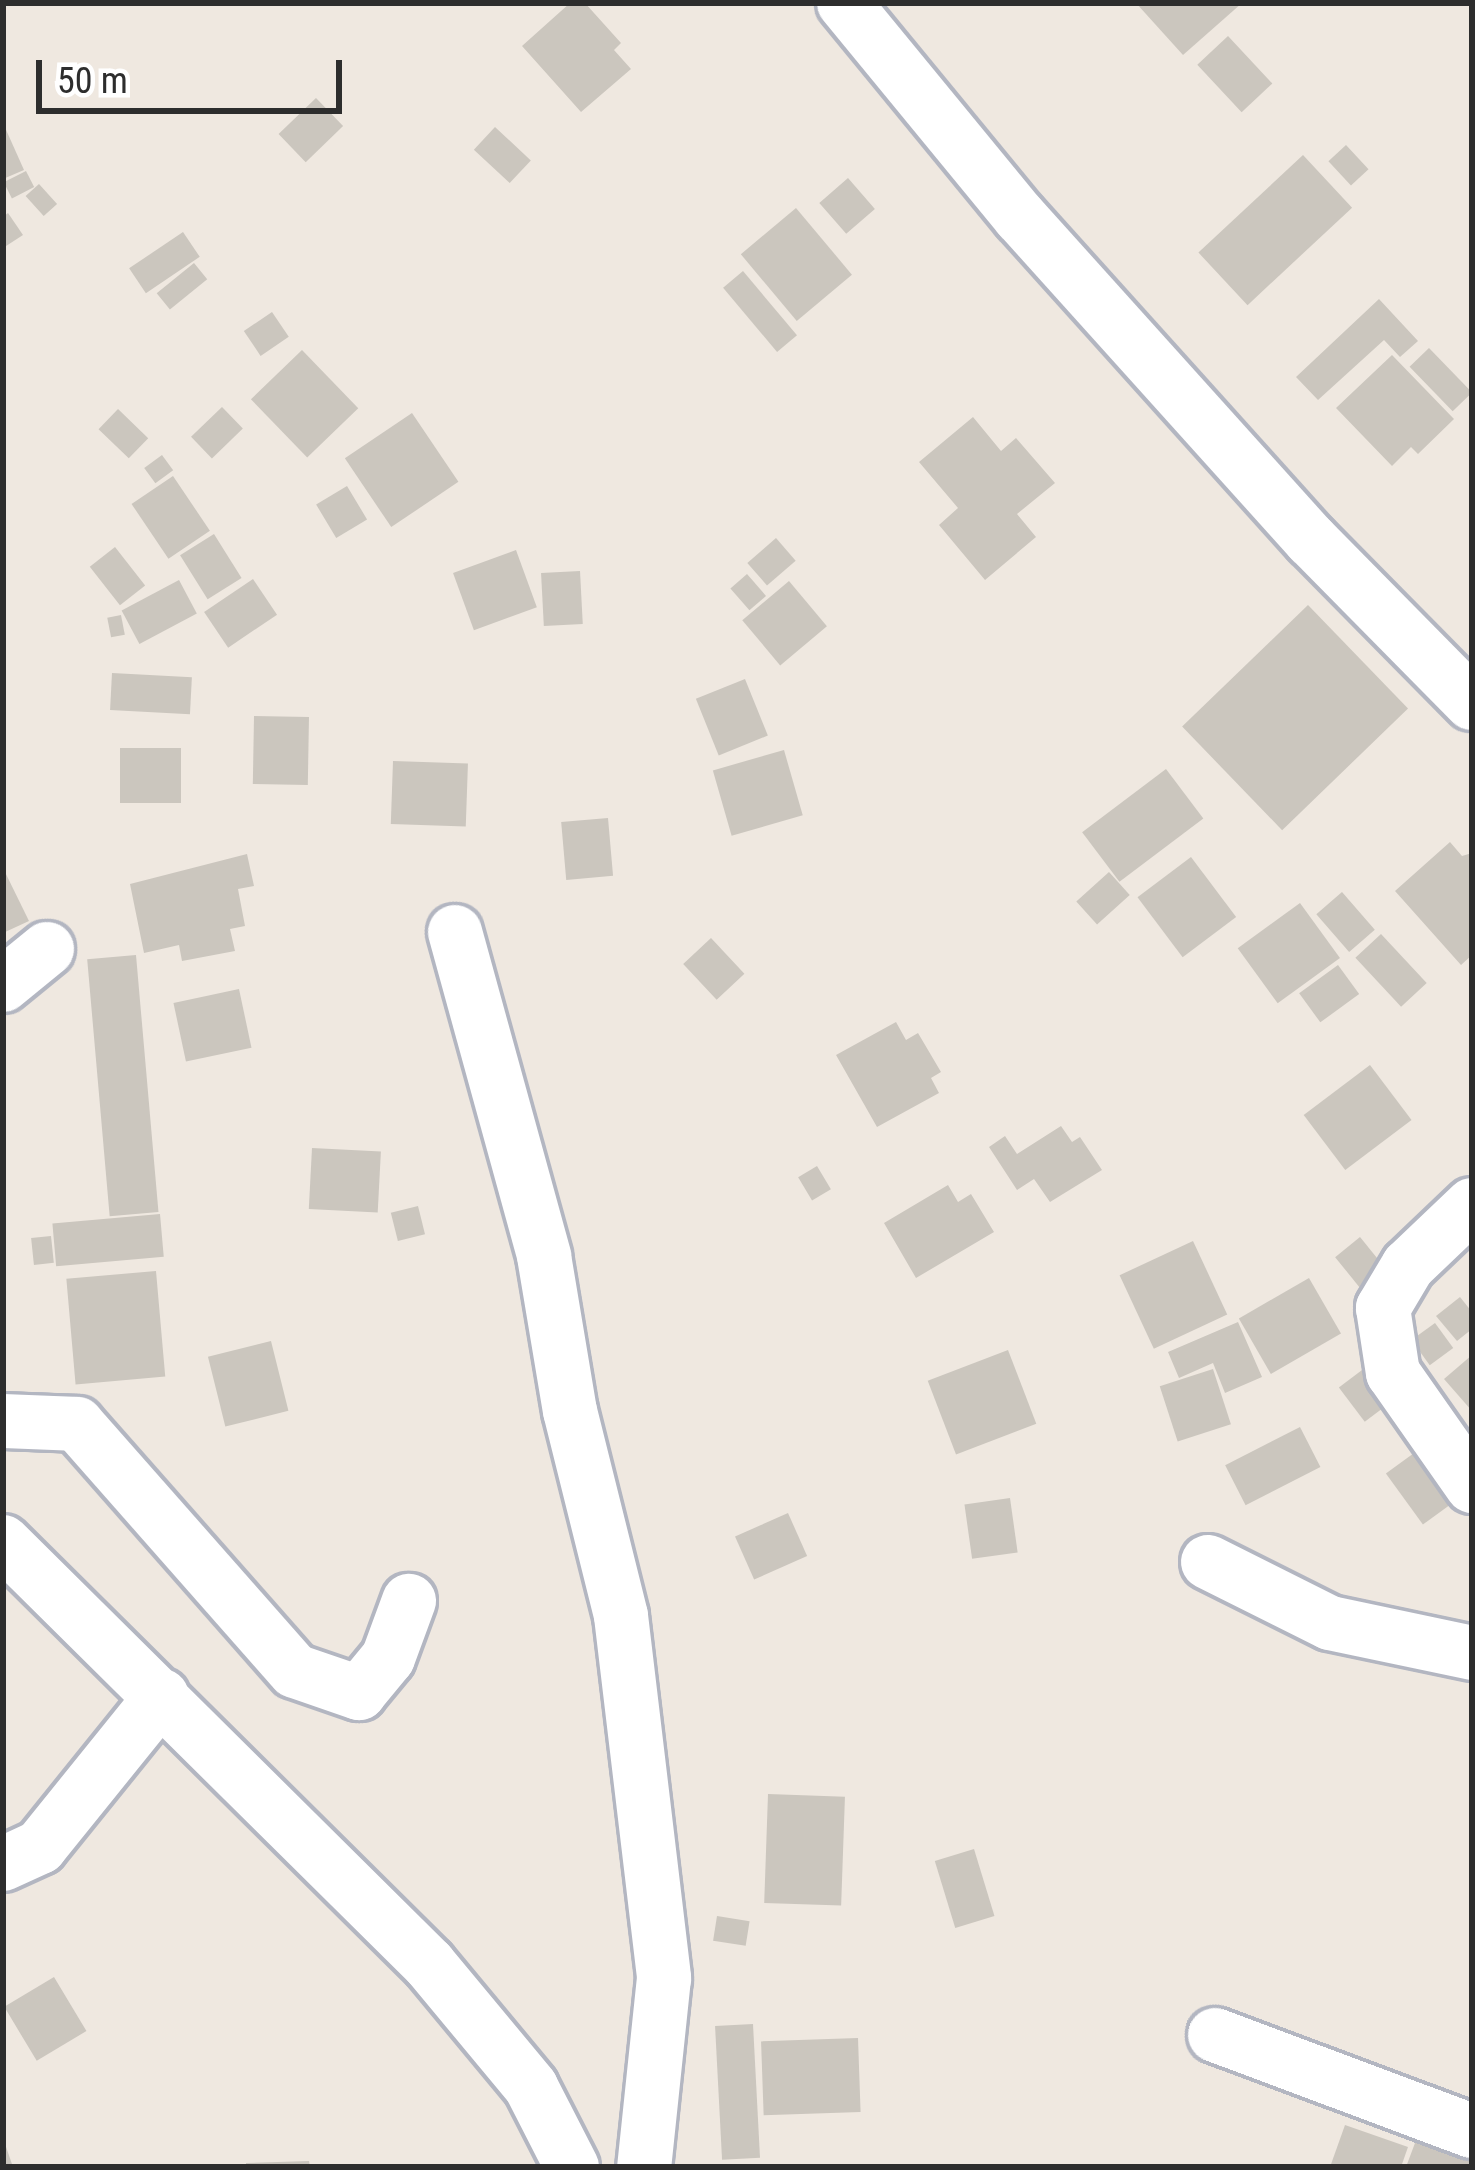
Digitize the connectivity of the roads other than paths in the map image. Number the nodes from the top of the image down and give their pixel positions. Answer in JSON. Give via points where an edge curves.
{"nodes":[{"id":1,"x":844,"y":3,"type":"edge"},
{"id":2,"x":1472,"y":703,"type":"edge"},
{"id":3,"x":454,"y":932,"type":"dead end"},
{"id":4,"x":47,"y":949,"type":"dead end"},
{"id":5,"x":3,"y":985,"type":"edge"},
{"id":6,"x":1472,"y":1205,"type":"edge"},
{"id":7,"x":3,"y":1421,"type":"edge"},
{"id":8,"x":1472,"y":1486,"type":"edge"},
{"id":9,"x":3,"y":1542,"type":"edge"},
{"id":10,"x":1208,"y":1562,"type":"dead end"},
{"id":11,"x":409,"y":1601,"type":"dead end"},
{"id":12,"x":1472,"y":1653,"type":"edge"},
{"id":13,"x":162,"y":1696,"type":"junction"},
{"id":14,"x":3,"y":1864,"type":"edge"},
{"id":15,"x":1215,"y":2035,"type":"dead end"},
{"id":16,"x":1472,"y":2131,"type":"edge"},
{"id":17,"x":572,"y":2167,"type":"edge"},
{"id":18,"x":644,"y":2167,"type":"edge"}],
"edges":[{"from":1,"to":2,"type":"street","via":[[1020,217],[1311,539]]},
{"from":3,"to":18,"type":"street","via":[[544,1256],[570,1411],[621,1616],[664,1978]]},
{"from":4,"to":5,"type":"street"},
{"from":6,"to":8,"type":"street","via":[[1408,1266],[1383,1308],[1393,1373]]},
{"from":7,"to":11,"type":"street","via":[[76,1424],[295,1671],[359,1693],[388,1658]]},
{"from":9,"to":13,"type":"street"},
{"from":10,"to":12,"type":"street","via":[[1330,1623]]},
{"from":13,"to":14,"type":"street","via":[[40,1847]]},
{"from":13,"to":17,"type":"street","via":[[429,1964],[532,2086]]},
{"from":15,"to":16,"type":"street"}]}
